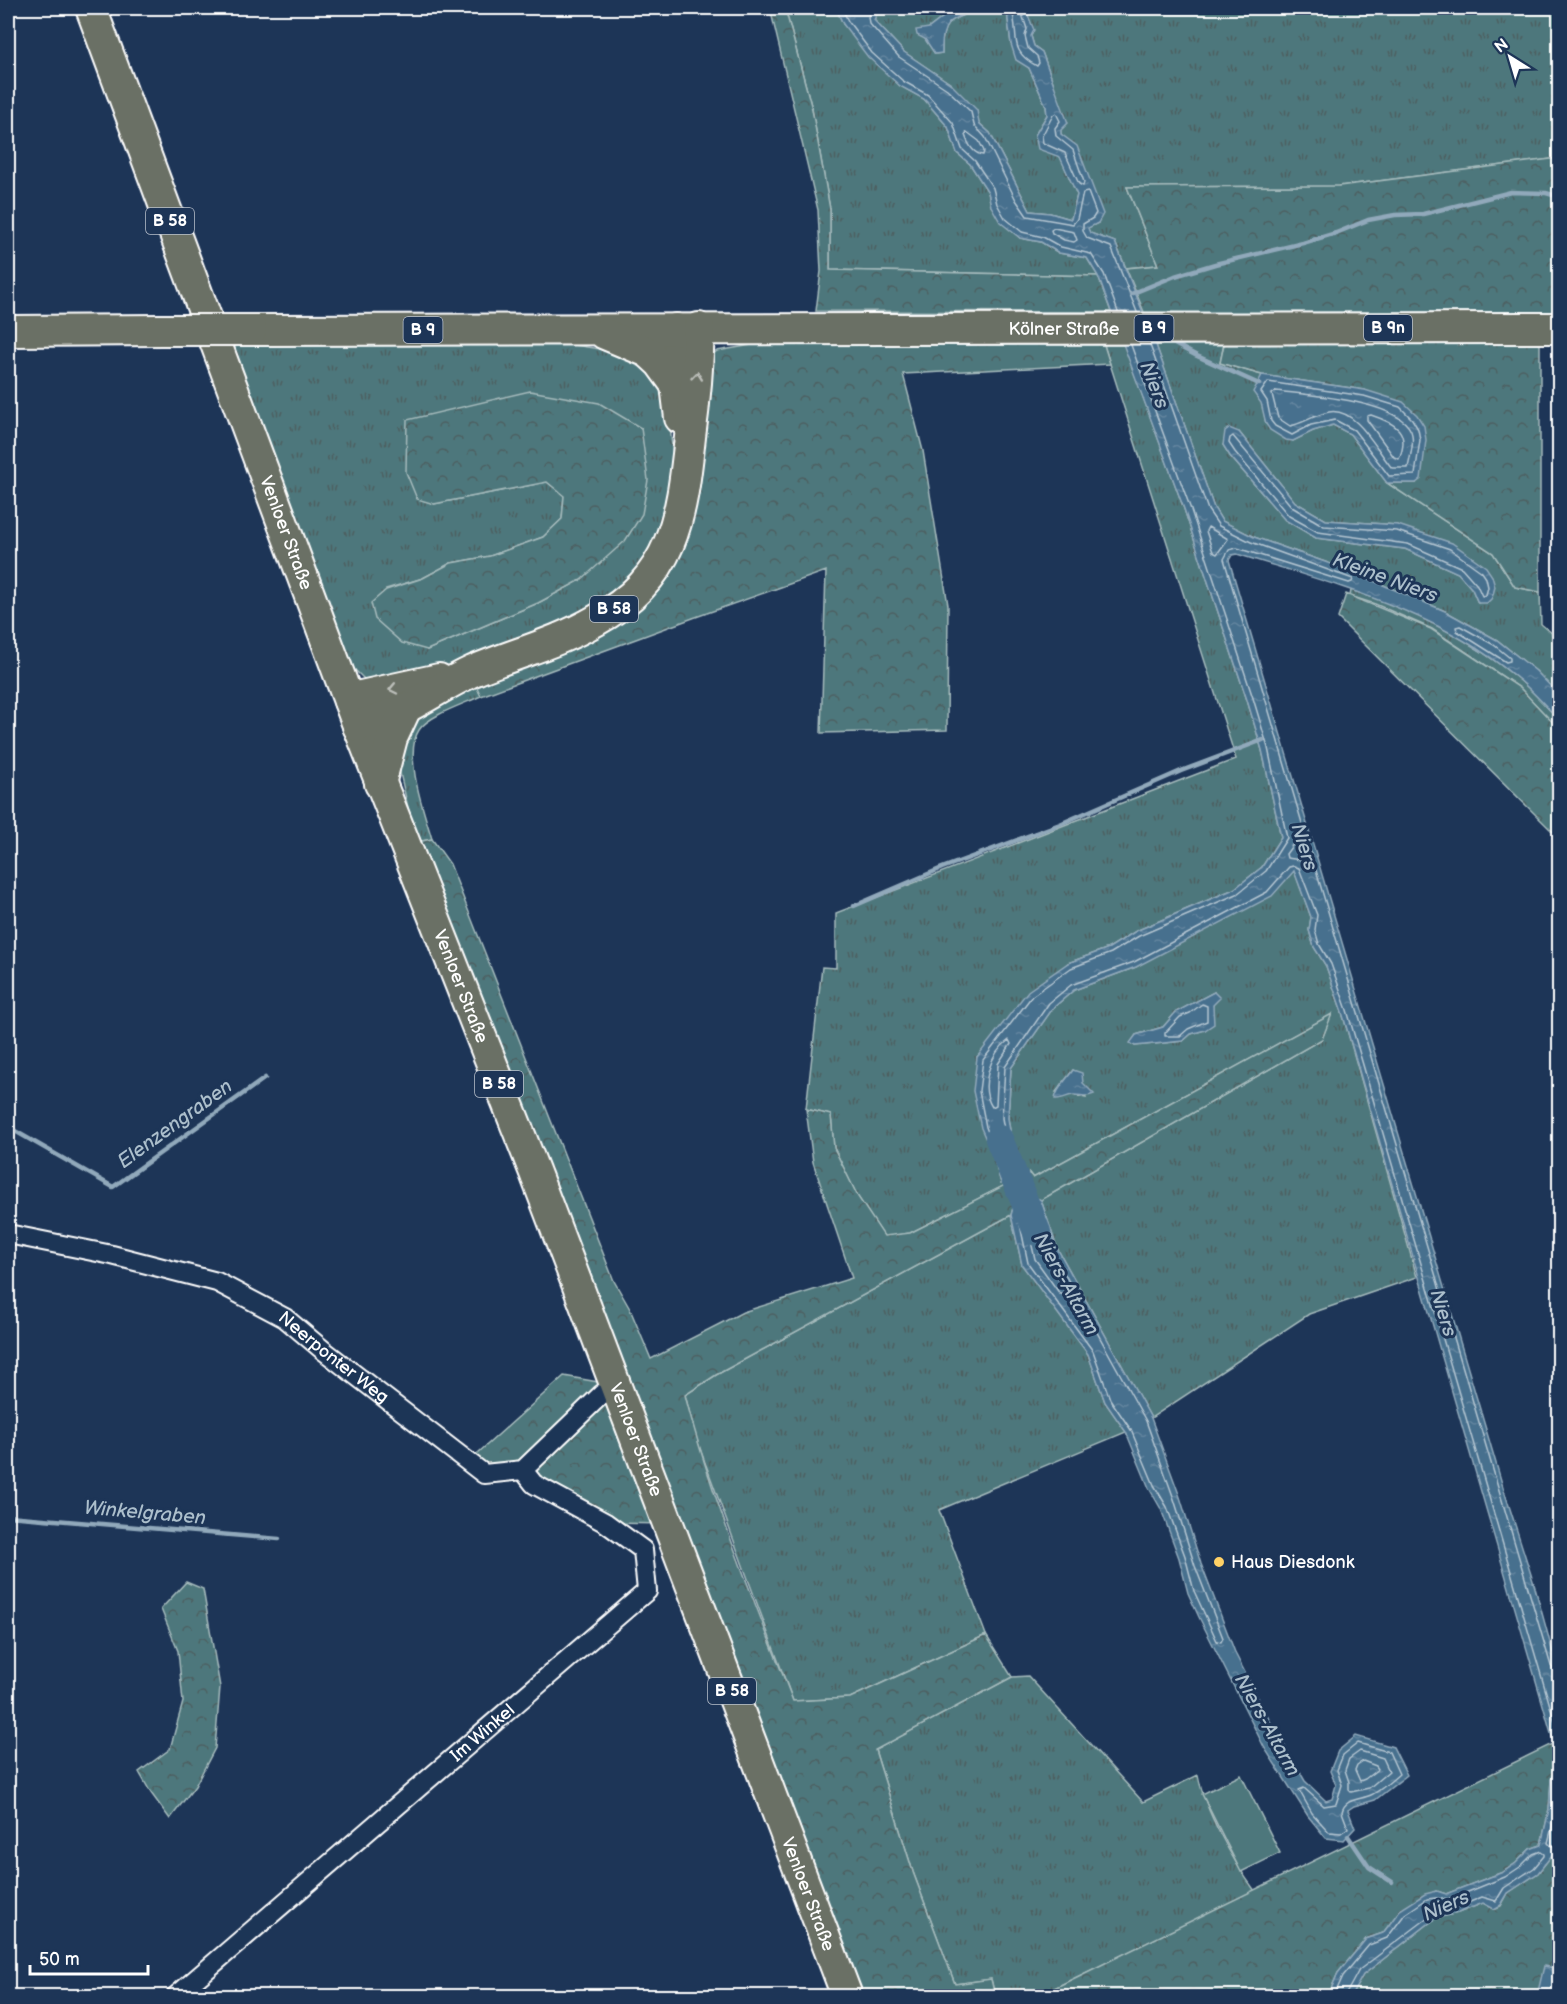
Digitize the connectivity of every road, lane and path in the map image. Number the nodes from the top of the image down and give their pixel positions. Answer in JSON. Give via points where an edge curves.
{"nodes":[{"id":1,"x":91,"y":8,"type":"edge"},
{"id":2,"x":687,"y":328,"type":"junction"},
{"id":3,"x":1217,"y":328,"type":"joint"},
{"id":4,"x":1560,"y":328,"type":"edge"},
{"id":5,"x":594,"y":329,"type":"junction"},
{"id":6,"x":8,"y":330,"type":"edge"},
{"id":7,"x":676,"y":385,"type":"junction"},
{"id":8,"x":686,"y":476,"type":"junction"},
{"id":9,"x":471,"y":672,"type":"junction"},
{"id":10,"x":406,"y":708,"type":"junction"},
{"id":11,"x":353,"y":714,"type":"junction"},
{"id":12,"x":380,"y":784,"type":"junction"},
{"id":13,"x":8,"y":1234,"type":"edge"},
{"id":14,"x":615,"y":1385,"type":"junction"},
{"id":15,"x":523,"y":1470,"type":"junction"},
{"id":16,"x":176,"y":1996,"type":"edge"},
{"id":17,"x":847,"y":1996,"type":"edge"}],
"edges":[{"from":1,"to":11,"type":"main road","name":"Venloer Straße","number":"B 58"},
{"from":2,"to":3,"type":"main road","name":"Kölner Straße","number":"B 9"},
{"from":2,"to":5,"type":"main road","number":"B 9"},
{"from":2,"to":7,"type":"main road","number":"B 58"},
{"from":8,"to":2,"type":"main road","number":"B 58","one_way":true,"via":[[698,366]]},
{"from":3,"to":4,"type":"main road","name":"Kölner Straße","number":"B 9n"},
{"from":5,"to":6,"type":"main road","number":"B 9","bridge":true},
{"from":5,"to":7,"type":"main road","via":[[648,352]]},
{"from":7,"to":8,"type":"main road","number":"B 58"},
{"from":8,"to":9,"type":"main road","number":"B 58","via":[[677,525],[654,572],[636,591],[617,608],[572,633]]},
{"from":9,"to":10,"type":"main road","number":"B 58"},
{"from":9,"to":11,"type":"main road","number":"B 58","one_way":true,"via":[[361,696]]},
{"from":10,"to":11,"type":"main road","number":"B 58"},
{"from":10,"to":12,"type":"main road","via":[[392,738]]},
{"from":11,"to":12,"type":"main road","name":"Venloer Straße","number":"B 58"},
{"from":12,"to":14,"type":"main road","name":"Venloer Straße","number":"B 58"},
{"from":13,"to":15,"type":"street","name":"Neerponter Weg","via":[[217,1282],[285,1318],[484,1474]]},
{"from":14,"to":15,"type":"street"},
{"from":14,"to":17,"type":"main road","name":"Venloer Straße","number":"B 58"},
{"from":15,"to":16,"type":"street","name":"Im Winkel","via":[[534,1484],[606,1523],[644,1550],[647,1592]]}]}
